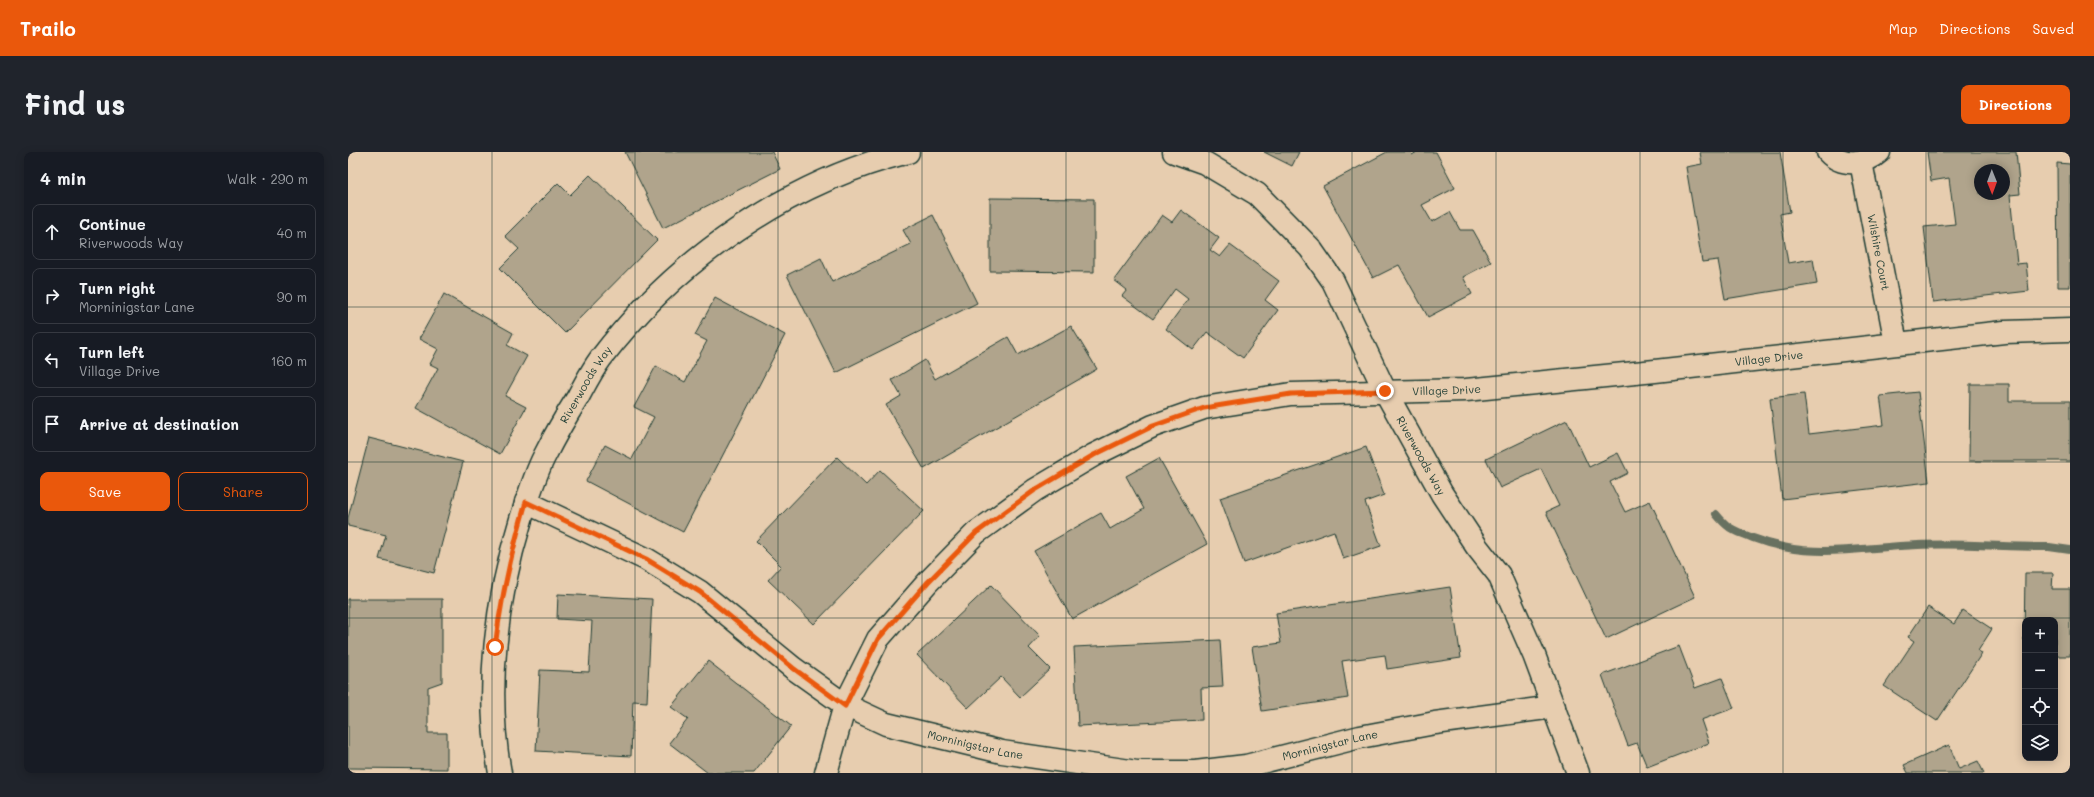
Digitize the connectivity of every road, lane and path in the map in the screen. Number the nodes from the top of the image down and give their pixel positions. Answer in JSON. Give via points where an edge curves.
{"nodes":[{"id":1,"x":908,"y":152,"type":"edge"},
{"id":2,"x":1174,"y":152,"type":"edge"},
{"id":3,"x":1828,"y":152,"type":"edge"},
{"id":4,"x":1870,"y":157,"type":"edge"},
{"id":5,"x":2070,"y":330,"type":"edge"},
{"id":6,"x":1896,"y":343,"type":"junction"},
{"id":7,"x":1385,"y":391,"type":"junction"},
{"id":8,"x":526,"y":502,"type":"junction"},
{"id":9,"x":845,"y":706,"type":"junction"},
{"id":10,"x":1554,"y":707,"type":"junction"},
{"id":11,"x":500,"y":773,"type":"edge"},
{"id":12,"x":826,"y":773,"type":"edge"},
{"id":13,"x":1578,"y":773,"type":"edge"}],
"edges":[{"from":1,"to":8,"type":"street","name":"Riverwoods Way","via":[[879,159],[784,200],[735,231],[695,261],[639,314],[600,360],[543,458]]},
{"from":2,"to":7,"type":"street","name":"Riverwoods Way","via":[[1205,163],[1256,194],[1310,248],[1333,281]]},
{"from":3,"to":4,"type":"street","name":"Wilshire Court","via":[[1843,161]]},
{"from":4,"to":6,"type":"street","name":"Wilshire Court"},
{"from":5,"to":6,"type":"street","name":"Village Drive","via":[[2004,332]]},
{"from":6,"to":7,"type":"street","name":"Village Drive","via":[[1656,372],[1466,390]]},
{"from":7,"to":9,"type":"street","name":"Village Drive","via":[[1291,394],[1204,408],[1153,426],[1094,455],[1035,490],[976,533],[878,639]]},
{"from":7,"to":10,"type":"street","name":"Riverwoods Way","via":[[1442,494],[1499,575]]},
{"from":8,"to":9,"type":"street","name":"Morninigstar Lane","via":[[646,559],[700,592],[793,668]]},
{"from":8,"to":11,"type":"street","name":"Riverwoods Way","via":[[511,553],[495,647],[495,744]]},
{"from":9,"to":10,"type":"street","name":"Morninigstar Lane","via":[[886,724],[1002,752],[1136,772],[1195,772],[1246,766],[1360,737]]},
{"from":9,"to":12,"type":"street","name":"Village Drive"},
{"from":10,"to":13,"type":"street","name":"Riverwoods Way"}]}
